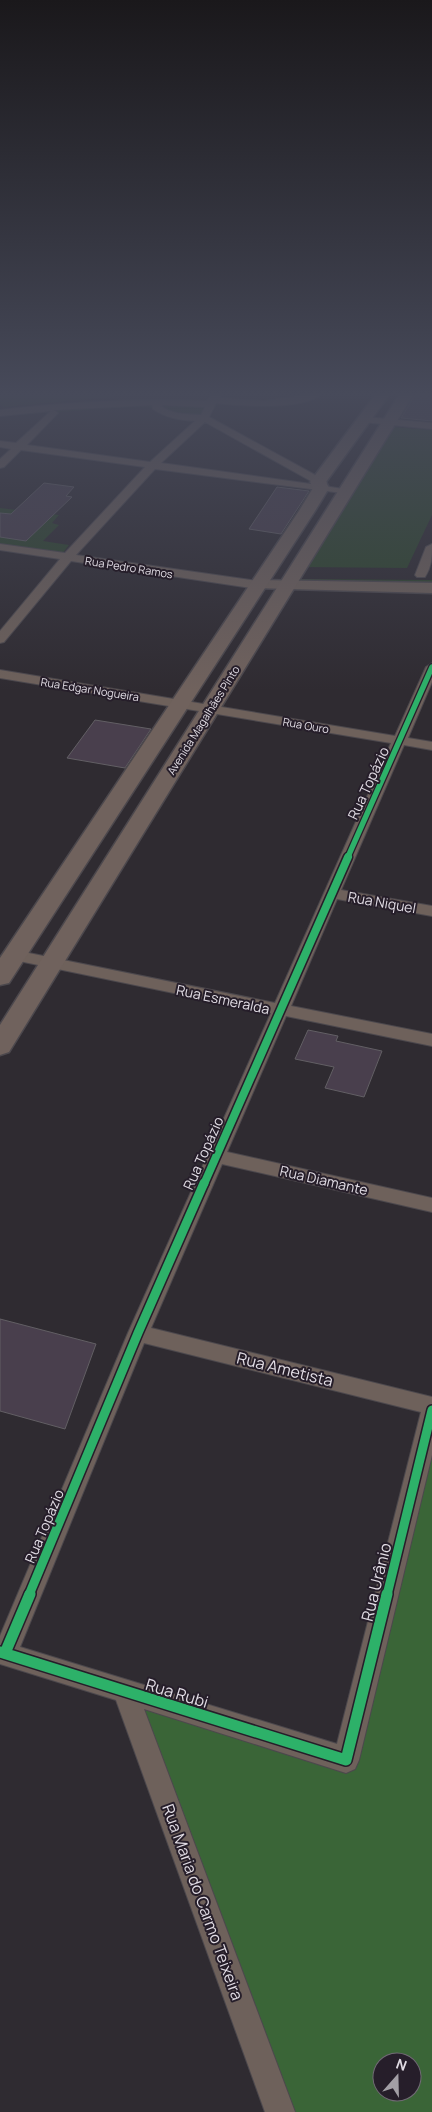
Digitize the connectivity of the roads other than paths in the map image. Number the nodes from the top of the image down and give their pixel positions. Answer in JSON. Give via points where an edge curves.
{"nodes":[{"id":1,"x":126,"y":494,"type":"edge"},
{"id":2,"x":314,"y":494,"type":"edge"},
{"id":3,"x":344,"y":494,"type":"edge"},
{"id":4,"x":0,"y":547,"type":"edge"},
{"id":5,"x":432,"y":548,"type":"edge"},
{"id":6,"x":66,"y":558,"type":"junction"},
{"id":7,"x":426,"y":575,"type":"edge"},
{"id":8,"x":262,"y":578,"type":"junction"},
{"id":9,"x":290,"y":580,"type":"junction"},
{"id":10,"x":432,"y":588,"type":"edge"},
{"id":11,"x":0,"y":640,"type":"edge"},
{"id":12,"x":214,"y":653,"type":"junction"},
{"id":13,"x":242,"y":658,"type":"junction"},
{"id":14,"x":432,"y":667,"type":"edge"},
{"id":15,"x":0,"y":674,"type":"edge"},
{"id":16,"x":180,"y":704,"type":"junction"},
{"id":17,"x":210,"y":709,"type":"junction"},
{"id":18,"x":401,"y":741,"type":"junction"},
{"id":19,"x":432,"y":746,"type":"edge"},
{"id":20,"x":331,"y":893,"type":"junction"},
{"id":21,"x":432,"y":911,"type":"edge"},
{"id":22,"x":14,"y":955,"type":"junction"},
{"id":23,"x":52,"y":963,"type":"junction"},
{"id":24,"x":0,"y":977,"type":"edge"},
{"id":25,"x":279,"y":1011,"type":"junction"},
{"id":26,"x":432,"y":1040,"type":"edge"},
{"id":27,"x":0,"y":1046,"type":"edge"},
{"id":28,"x":216,"y":1156,"type":"junction"},
{"id":29,"x":432,"y":1205,"type":"edge"},
{"id":30,"x":138,"y":1333,"type":"junction"},
{"id":31,"x":432,"y":1406,"type":"edge"},
{"id":32,"x":432,"y":1410,"type":"edge"},
{"id":33,"x":2,"y":1652,"type":"edge"},
{"id":34,"x":125,"y":1691,"type":"junction"},
{"id":35,"x":346,"y":1760,"type":"joint"},
{"id":36,"x":280,"y":2112,"type":"edge"}],
"edges":[{"from":1,"to":6,"type":"street"},
{"from":2,"to":8,"type":"main road","name":"Avenida Magalhães Pinto"},
{"from":3,"to":9,"type":"main road","name":"Avenida Magalhães Pinto"},
{"from":4,"to":6,"type":"street","name":"Rua Pedro Ramos"},
{"from":5,"to":7,"type":"street"},
{"from":6,"to":8,"type":"street","name":"Rua Pedro Ramos"},
{"from":6,"to":11,"type":"street"},
{"from":7,"to":9,"type":"street"},
{"from":8,"to":9,"type":"street"},
{"from":8,"to":12,"type":"main road","name":"Avenida Magalhães Pinto"},
{"from":9,"to":10,"type":"street"},
{"from":9,"to":13,"type":"main road","name":"Avenida Magalhães Pinto"},
{"from":12,"to":13,"type":"main road"},
{"from":12,"to":16,"type":"main road","name":"Avenida Magalhães Pinto"},
{"from":13,"to":17,"type":"main road","name":"Avenida Magalhães Pinto"},
{"from":14,"to":18,"type":"street","name":"Rua Topázio"},
{"from":15,"to":16,"type":"street","name":"Rua Edgar Nogueira"},
{"from":16,"to":17,"type":"street","name":"Rua Ouro"},
{"from":16,"to":22,"type":"main road","name":"Avenida Magalhães Pinto"},
{"from":17,"to":18,"type":"street","name":"Rua Ouro"},
{"from":17,"to":23,"type":"main road","name":"Avenida Magalhães Pinto"},
{"from":18,"to":19,"type":"street","name":"Rua Ouro"},
{"from":18,"to":20,"type":"street","name":"Rua Topázio"},
{"from":20,"to":21,"type":"street","name":"Rua Niquel"},
{"from":20,"to":25,"type":"street","name":"Rua Topázio"},
{"from":22,"to":23,"type":"street","name":"Rua Esmeralda"},
{"from":22,"to":24,"type":"main road","name":"Avenida Magalhães Pinto"},
{"from":23,"to":25,"type":"street","name":"Rua Esmeralda"},
{"from":23,"to":27,"type":"main road","name":"Avenida Magalhães Pinto"},
{"from":25,"to":26,"type":"street","name":"Rua Esmeralda"},
{"from":25,"to":28,"type":"street","name":"Rua Topázio"},
{"from":28,"to":29,"type":"street","name":"Rua Diamante"},
{"from":28,"to":30,"type":"street","name":"Rua Topázio"},
{"from":30,"to":31,"type":"street","name":"Rua Ametista"},
{"from":30,"to":33,"type":"street","name":"Rua Topázio"},
{"from":32,"to":35,"type":"street","name":"Rua Urânio"},
{"from":33,"to":34,"type":"street","name":"Rua Rubi"},
{"from":34,"to":35,"type":"street","name":"Rua Rubi"},
{"from":34,"to":36,"type":"street","name":"Rua Maria do Carmo Teixeira"}]}
